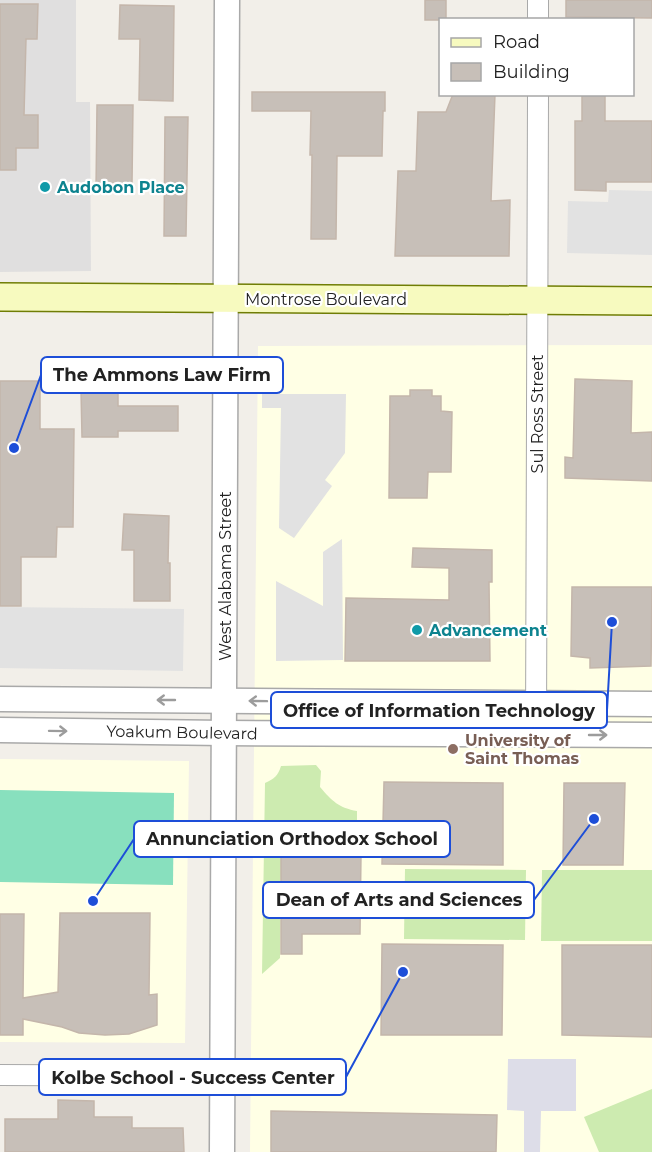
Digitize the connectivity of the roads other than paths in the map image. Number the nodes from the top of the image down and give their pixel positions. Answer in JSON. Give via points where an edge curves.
{"nodes":[{"id":1,"x":227,"y":0,"type":"edge"},
{"id":2,"x":538,"y":0,"type":"edge"},
{"id":3,"x":538,"y":18,"type":"edge"},
{"id":4,"x":538,"y":96,"type":"edge"},
{"id":5,"x":0,"y":297,"type":"edge"},
{"id":6,"x":226,"y":298,"type":"junction"},
{"id":7,"x":537,"y":300,"type":"junction"},
{"id":8,"x":652,"y":301,"type":"edge"},
{"id":9,"x":0,"y":699,"type":"edge"},
{"id":10,"x":224,"y":700,"type":"junction"},
{"id":11,"x":536,"y":703,"type":"junction"},
{"id":12,"x":652,"y":704,"type":"edge"},
{"id":13,"x":0,"y":730,"type":"edge"},
{"id":14,"x":224,"y":733,"type":"junction"},
{"id":15,"x":536,"y":734,"type":"junction"},
{"id":16,"x":652,"y":735,"type":"edge"},
{"id":17,"x":0,"y":1075,"type":"edge"},
{"id":18,"x":222,"y":1076,"type":"junction"},
{"id":19,"x":222,"y":1152,"type":"edge"}],
"edges":[{"from":1,"to":6,"type":"street","name":"West Alabama Street"},
{"from":2,"to":3,"type":"street"},
{"from":4,"to":7,"type":"street","name":"Sul Ross Street"},
{"from":5,"to":6,"type":"main road","name":"Montrose Boulevard"},
{"from":6,"to":7,"type":"main road","name":"Montrose Boulevard"},
{"from":6,"to":10,"type":"street","name":"West Alabama Street"},
{"from":7,"to":8,"type":"main road","name":"Montrose Boulevard"},
{"from":7,"to":11,"type":"street","name":"Sul Ross Street"},
{"from":10,"to":9,"type":"street","name":"Yoakum Boulevard","one_way":true},
{"from":11,"to":10,"type":"street","name":"Yoakum Boulevard","one_way":true},
{"from":10,"to":14,"type":"street","name":"West Alabama Street"},
{"from":11,"to":12,"type":"street","name":"Yoakum Boulevard"},
{"from":11,"to":15,"type":"street","name":"Sul Ross Street"},
{"from":13,"to":14,"type":"street","name":"Yoakum Boulevard","one_way":true},
{"from":14,"to":15,"type":"street","name":"Yoakum Boulevard"},
{"from":14,"to":18,"type":"street","name":"West Alabama Street"},
{"from":15,"to":16,"type":"street","name":"Yoakum Boulevard","one_way":true},
{"from":17,"to":18,"type":"street"},
{"from":18,"to":19,"type":"street","name":"West Alabama Street"}]}
